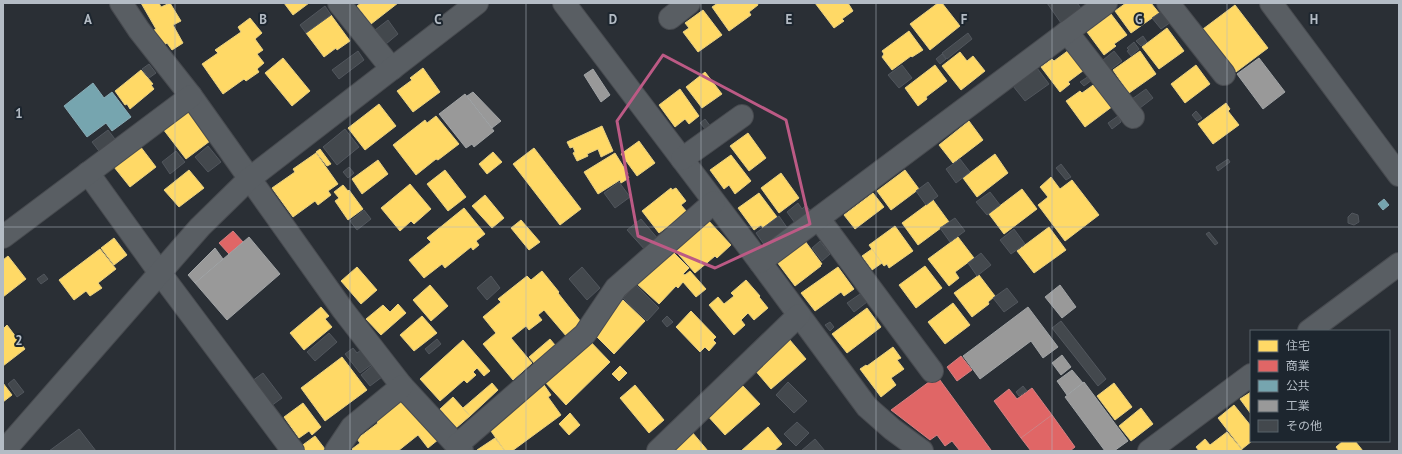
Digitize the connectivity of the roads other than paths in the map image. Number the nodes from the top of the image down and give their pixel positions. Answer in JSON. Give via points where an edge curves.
{"nodes":[{"id":1,"x":121,"y":3,"type":"edge"},
{"id":2,"x":339,"y":3,"type":"edge"},
{"id":3,"x":477,"y":3,"type":"edge"},
{"id":4,"x":564,"y":3,"type":"edge"},
{"id":5,"x":689,"y":3,"type":"edge"},
{"id":6,"x":1106,"y":3,"type":"edge"},
{"id":7,"x":1168,"y":3,"type":"edge"},
{"id":8,"x":1271,"y":3,"type":"edge"},
{"id":9,"x":670,"y":18,"type":"dead end"},
{"id":10,"x":1067,"y":32,"type":"junction"},
{"id":11,"x":392,"y":69,"type":"junction"},
{"id":12,"x":1224,"y":74,"type":"dead end"},
{"id":13,"x":191,"y":96,"type":"junction"},
{"id":14,"x":742,"y":116,"type":"dead end"},
{"id":15,"x":1133,"y":117,"type":"dead end"},
{"id":16,"x":682,"y":159,"type":"junction"},
{"id":17,"x":88,"y":173,"type":"junction"},
{"id":18,"x":1399,"y":175,"type":"edge"},
{"id":19,"x":249,"y":179,"type":"junction"},
{"id":20,"x":714,"y":202,"type":"junction"},
{"id":21,"x":818,"y":218,"type":"junction"},
{"id":22,"x":3,"y":238,"type":"edge"},
{"id":23,"x":760,"y":262,"type":"junction"},
{"id":24,"x":1399,"y":264,"type":"edge"},
{"id":25,"x":160,"y":273,"type":"junction"},
{"id":26,"x":799,"y":315,"type":"junction"},
{"id":27,"x":1310,"y":330,"type":"edge"},
{"id":28,"x":932,"y":371,"type":"dead end"},
{"id":29,"x":1250,"y":376,"type":"edge"},
{"id":30,"x":402,"y":386,"type":"junction"},
{"id":31,"x":459,"y":448,"type":"edge"},
{"id":32,"x":4,"y":451,"type":"edge"},
{"id":33,"x":293,"y":451,"type":"edge"},
{"id":34,"x":336,"y":451,"type":"edge"},
{"id":35,"x":658,"y":451,"type":"edge"},
{"id":36,"x":922,"y":451,"type":"edge"},
{"id":37,"x":1149,"y":451,"type":"edge"}],
"edges":[{"from":1,"to":13,"type":"street"},
{"from":2,"to":11,"type":"street"},
{"from":3,"to":11,"type":"street"},
{"from":4,"to":16,"type":"street"},
{"from":5,"to":9,"type":"street"},
{"from":6,"to":10,"type":"street"},
{"from":7,"to":12,"type":"street"},
{"from":8,"to":18,"type":"street"},
{"from":10,"to":15,"type":"street"},
{"from":10,"to":21,"type":"street"},
{"from":11,"to":19,"type":"street"},
{"from":13,"to":17,"type":"street"},
{"from":13,"to":19,"type":"street"},
{"from":14,"to":16,"type":"street"},
{"from":16,"to":20,"type":"street"},
{"from":17,"to":22,"type":"street"},
{"from":17,"to":25,"type":"street"},
{"from":19,"to":25,"type":"street"},
{"from":19,"to":30,"type":"street","via":[[343,310]]},
{"from":20,"to":23,"type":"street"},
{"from":20,"to":31,"type":"street","via":[[616,288],[585,334]]},
{"from":21,"to":23,"type":"street"},
{"from":21,"to":28,"type":"street"},
{"from":23,"to":26,"type":"street"},
{"from":24,"to":27,"type":"street"},
{"from":25,"to":32,"type":"street"},
{"from":25,"to":33,"type":"street"},
{"from":26,"to":35,"type":"street"},
{"from":26,"to":36,"type":"street","via":[[867,407]]},
{"from":29,"to":37,"type":"street"},
{"from":30,"to":31,"type":"street"},
{"from":30,"to":34,"type":"street","via":[[352,427]]}]}
